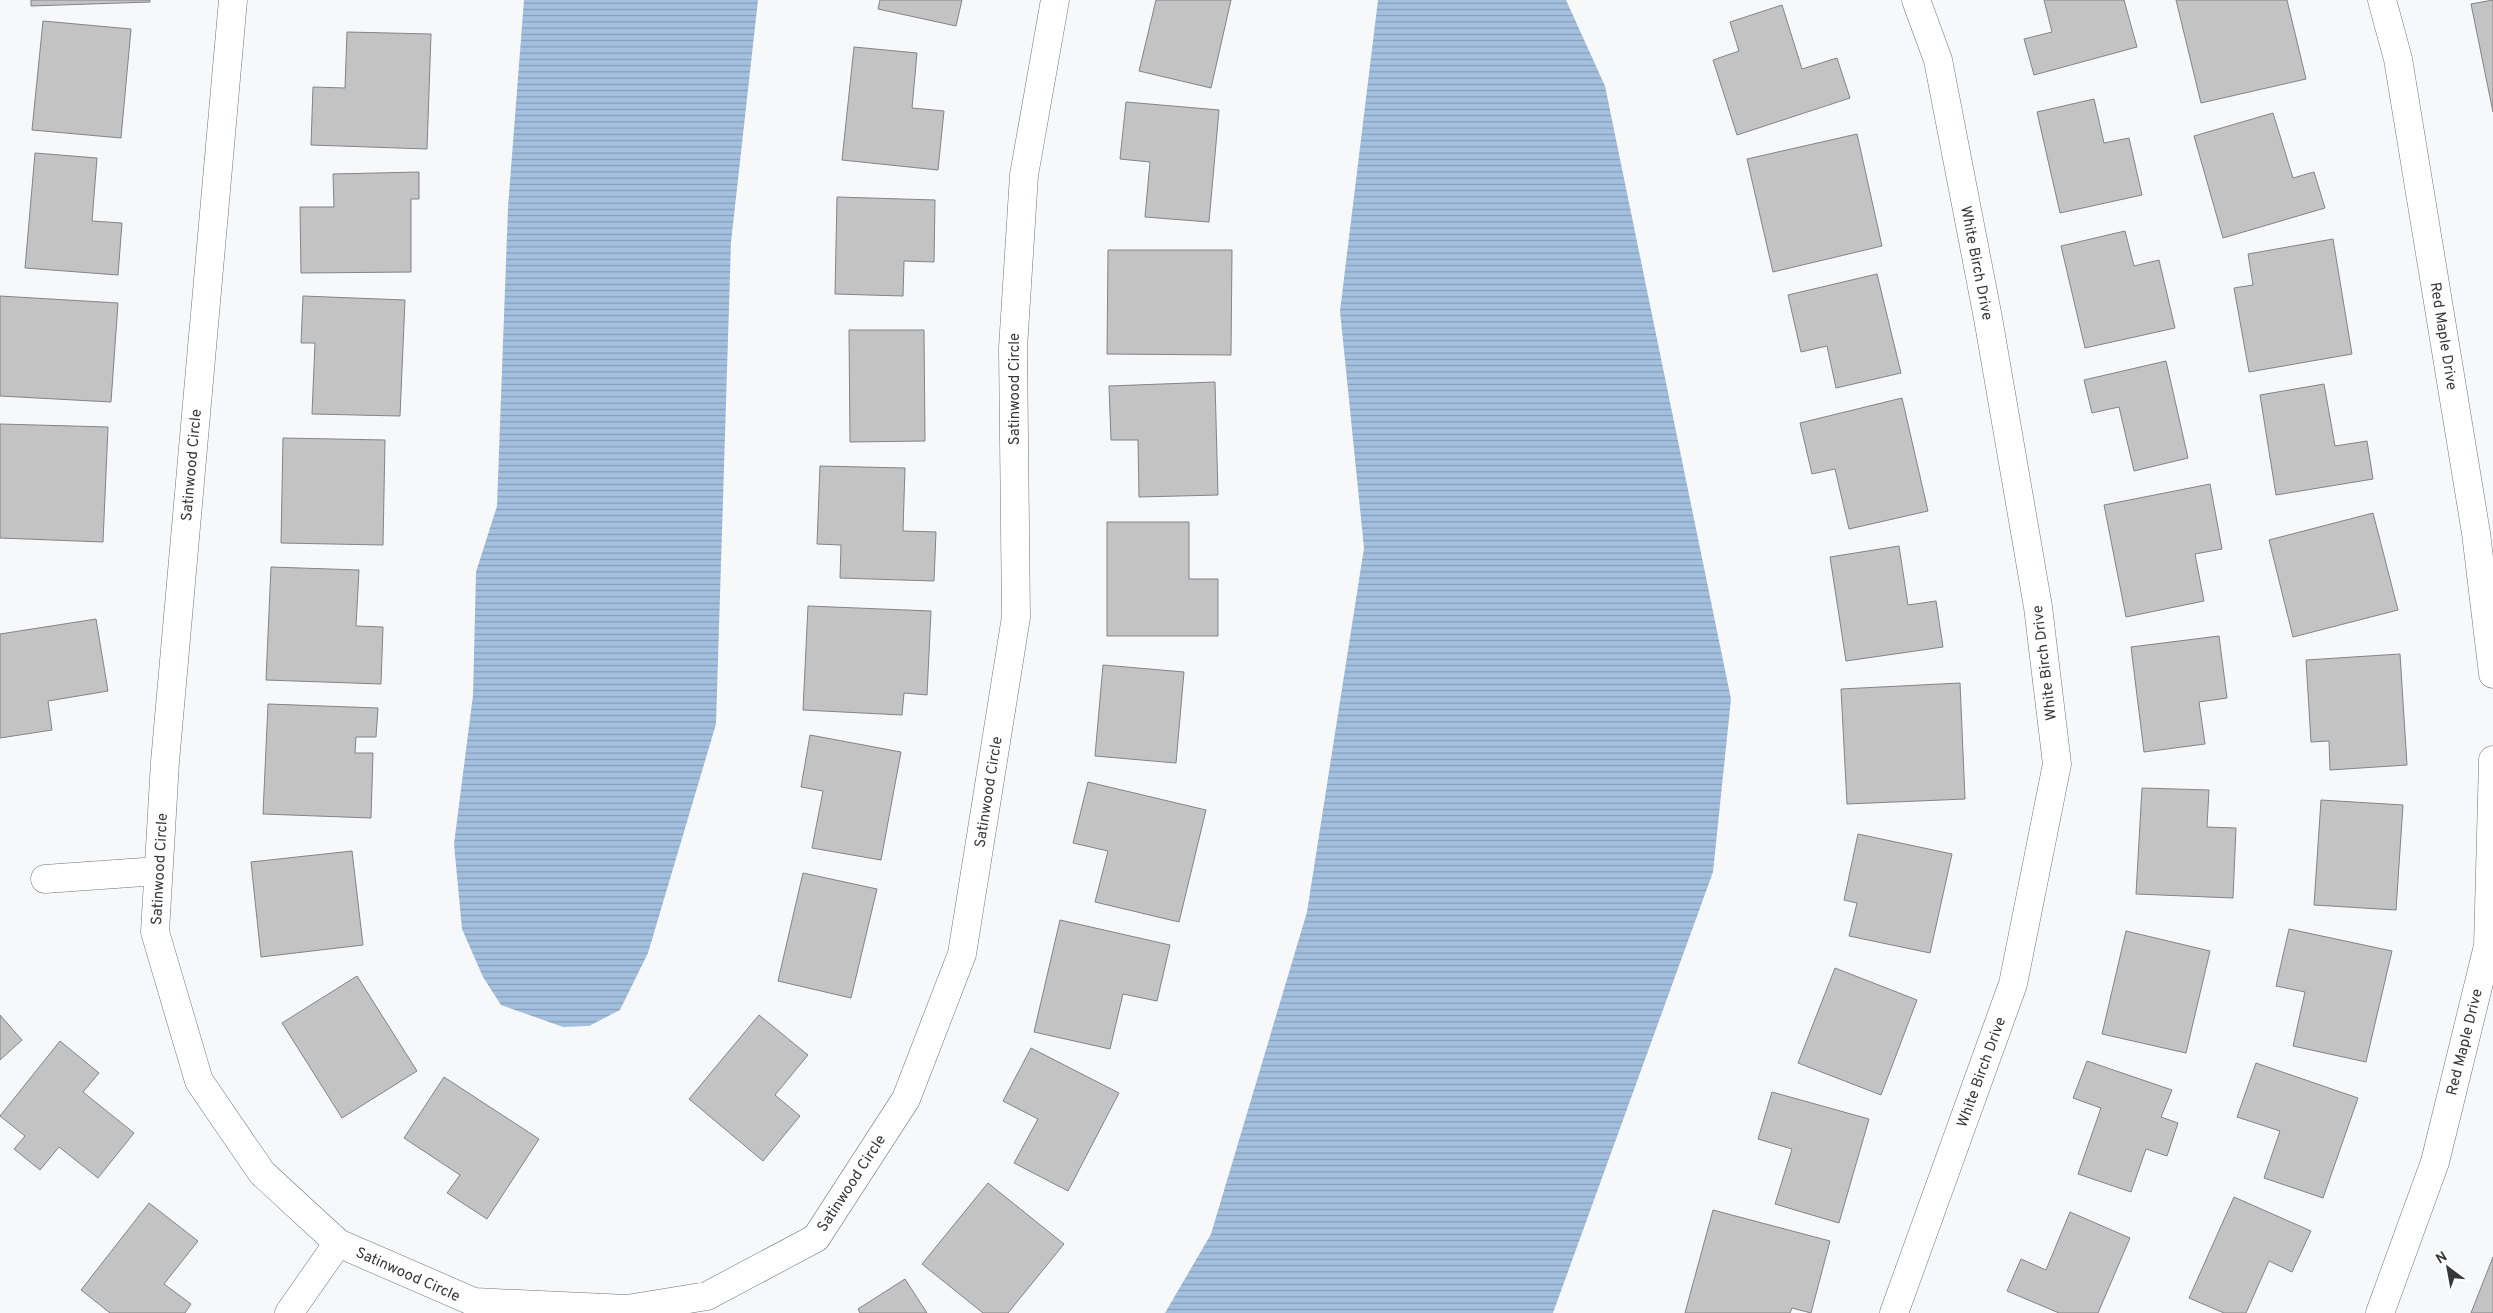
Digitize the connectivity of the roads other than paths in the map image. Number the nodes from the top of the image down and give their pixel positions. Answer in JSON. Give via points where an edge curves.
{"nodes":[{"id":1,"x":233,"y":0,"type":"edge"},
{"id":2,"x":1055,"y":0,"type":"edge"},
{"id":3,"x":1916,"y":0,"type":"edge"},
{"id":4,"x":2382,"y":0,"type":"edge"},
{"id":5,"x":2493,"y":674,"type":"edge"},
{"id":6,"x":2493,"y":760,"type":"edge"},
{"id":7,"x":158,"y":871,"type":"junction"},
{"id":8,"x":45,"y":879,"type":"dead end"},
{"id":9,"x":338,"y":1243,"type":"junction"},
{"id":10,"x":289,"y":1313,"type":"edge"},
{"id":11,"x":1894,"y":1313,"type":"edge"},
{"id":12,"x":2380,"y":1313,"type":"edge"}],
"edges":[{"from":1,"to":7,"type":"street","name":"Satinwood Circle"},
{"from":2,"to":9,"type":"street","name":"Satinwood Circle","via":[[1024,175],[1016,300],[1013,348],[1016,617],[962,954],[906,1099],[816,1238],[707,1296],[627,1309],[474,1302]]},
{"from":3,"to":11,"type":"street","name":"White Birch Drive","via":[[1938,60],[1988,318],[2038,607],[2056,764],[2013,984]]},
{"from":4,"to":5,"type":"street","name":"Red Maple Drive","via":[[2398,59],[2475,524]]},
{"from":6,"to":12,"type":"street","name":"Red Maple Drive","via":[[2488,946],[2435,1162]]},
{"from":7,"to":8,"type":"street"},
{"from":7,"to":9,"type":"street","name":"Satinwood Circle","via":[[155,932],[199,1081],[262,1173]]},
{"from":9,"to":10,"type":"street"}]}
